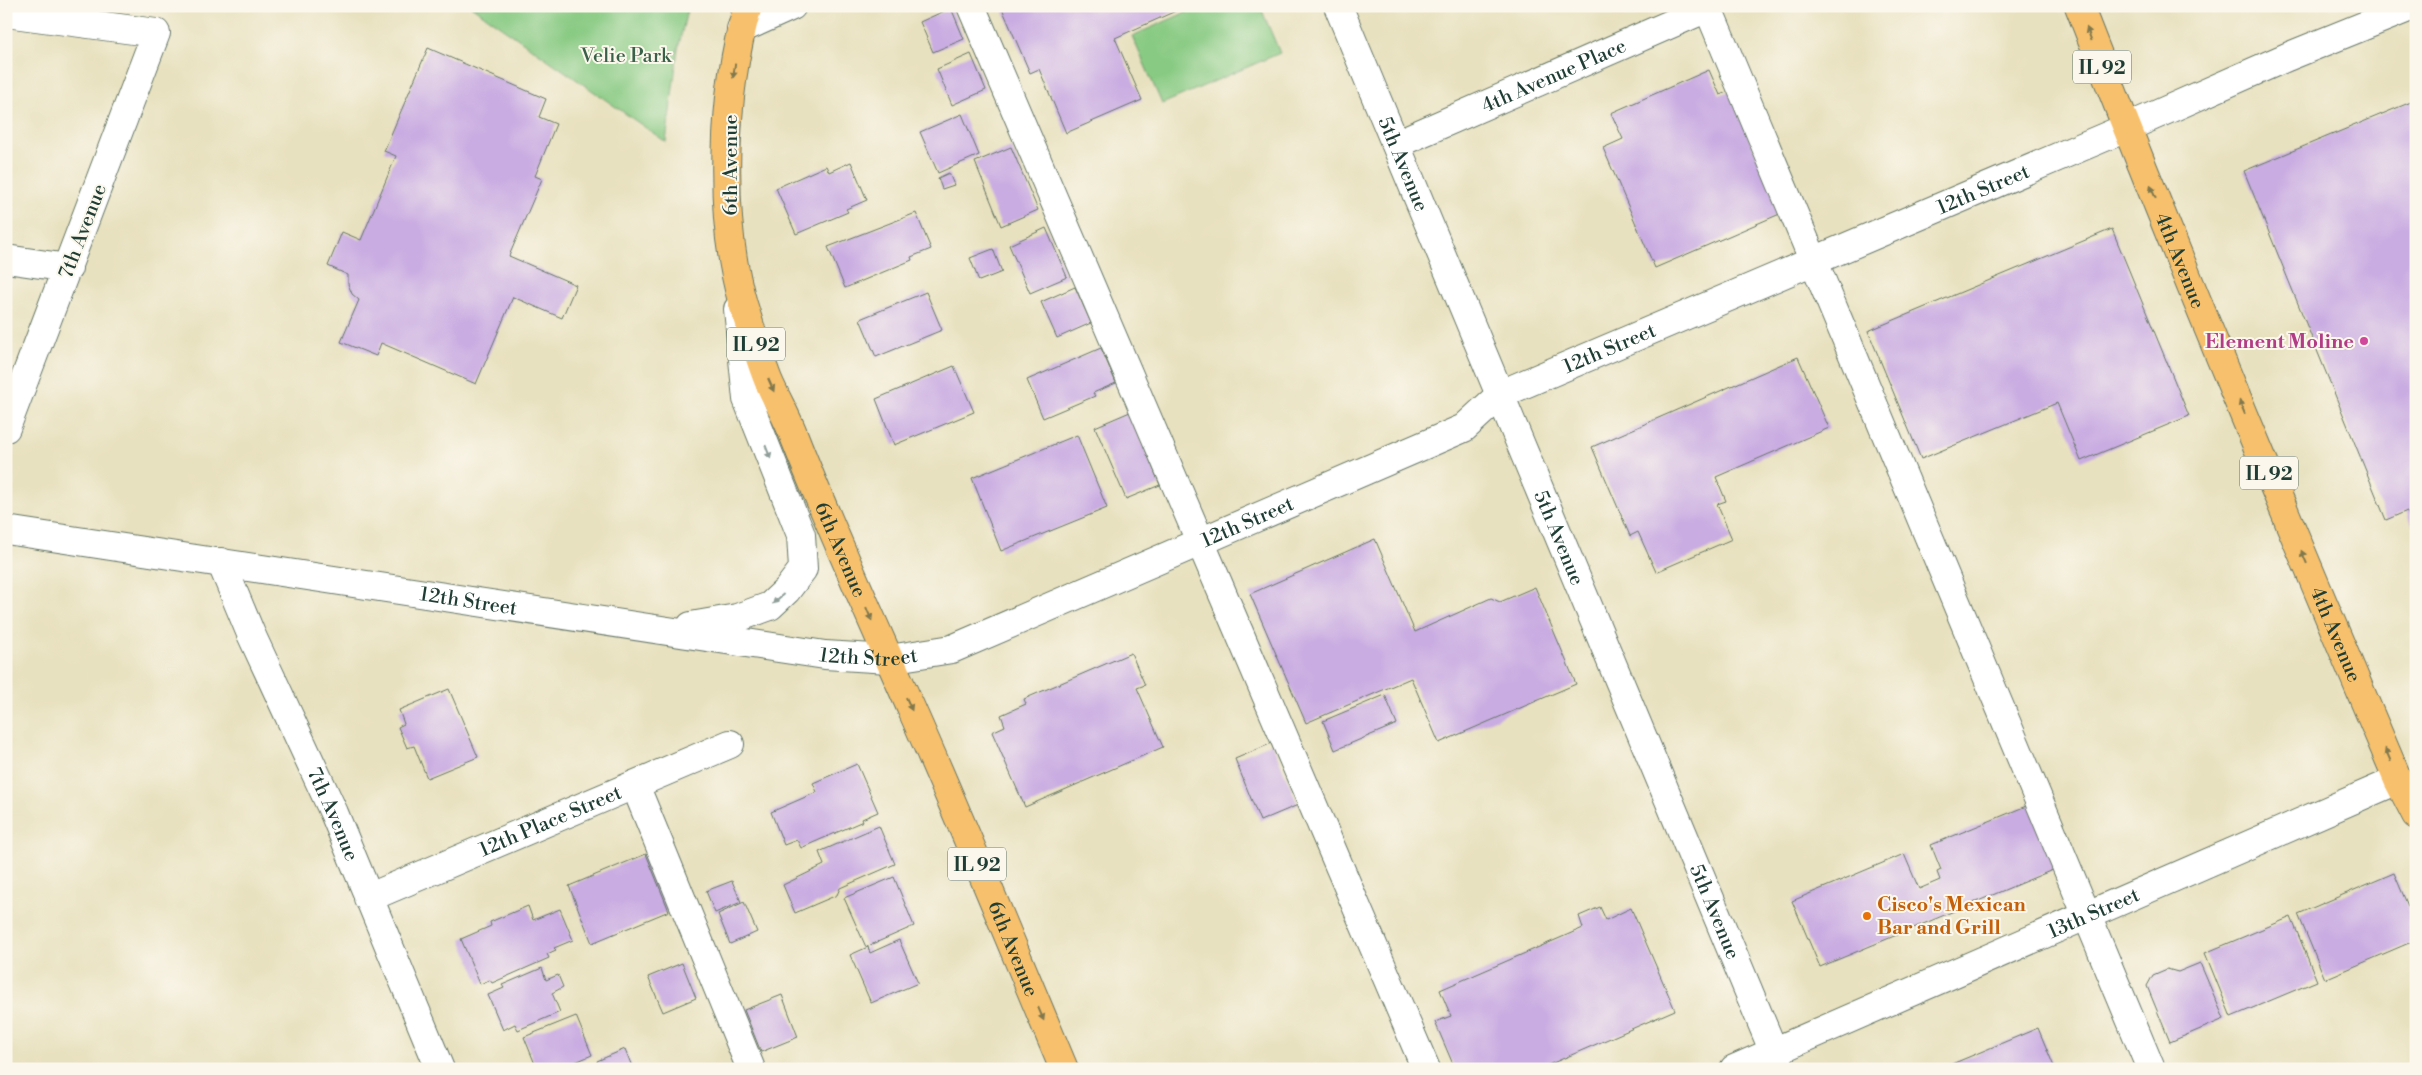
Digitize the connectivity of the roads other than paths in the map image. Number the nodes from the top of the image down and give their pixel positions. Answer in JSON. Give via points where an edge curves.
{"nodes":[{"id":1,"x":792,"y":6,"type":"edge"},
{"id":2,"x":971,"y":6,"type":"edge"},
{"id":3,"x":1338,"y":6,"type":"edge"},
{"id":4,"x":2078,"y":6,"type":"edge"},
{"id":5,"x":2413,"y":6,"type":"edge"},
{"id":6,"x":1710,"y":7,"type":"edge"},
{"id":7,"x":6,"y":13,"type":"edge"},
{"id":8,"x":745,"y":18,"type":"edge"},
{"id":9,"x":2126,"y":128,"type":"junction"},
{"id":10,"x":1396,"y":144,"type":"junction"},
{"id":11,"x":730,"y":233,"type":"junction"},
{"id":12,"x":6,"y":259,"type":"edge"},
{"id":13,"x":1815,"y":261,"type":"junction"},
{"id":14,"x":68,"y":268,"type":"junction"},
{"id":15,"x":1501,"y":394,"type":"junction"},
{"id":16,"x":6,"y":428,"type":"edge"},
{"id":17,"x":6,"y":530,"type":"edge"},
{"id":18,"x":1201,"y":542,"type":"junction"},
{"id":19,"x":221,"y":562,"type":"junction"},
{"id":20,"x":668,"y":630,"type":"junction"},
{"id":21,"x":889,"y":659,"type":"junction"},
{"id":22,"x":730,"y":744,"type":"dead end"},
{"id":23,"x":2398,"y":780,"type":"junction"},
{"id":24,"x":635,"y":785,"type":"junction"},
{"id":25,"x":2416,"y":815,"type":"edge"},
{"id":26,"x":368,"y":898,"type":"junction"},
{"id":27,"x":2087,"y":915,"type":"junction"},
{"id":28,"x":1778,"y":1060,"type":"edge"},
{"id":29,"x":440,"y":1069,"type":"edge"},
{"id":30,"x":750,"y":1069,"type":"edge"},
{"id":31,"x":1064,"y":1069,"type":"edge"},
{"id":32,"x":1426,"y":1069,"type":"edge"},
{"id":33,"x":1734,"y":1069,"type":"edge"},
{"id":34,"x":2151,"y":1069,"type":"edge"}],
"edges":[{"from":1,"to":8,"type":"street"},
{"from":2,"to":18,"type":"street"},
{"from":3,"to":10,"type":"street","name":"5th Avenue"},
{"from":9,"to":4,"type":"main road","name":"4th Avenue","number":"IL 92","one_way":true},
{"from":5,"to":9,"type":"street","name":"12th Street"},
{"from":6,"to":10,"type":"street","name":"4th Avenue Place"},
{"from":6,"to":13,"type":"street"},
{"from":7,"to":14,"type":"street","name":"7th Avenue","via":[[156,34]]},
{"from":8,"to":11,"type":"main road","name":"6th Avenue","number":"IL 92","one_way":true,"via":[[732,88],[727,158]]},
{"from":9,"to":13,"type":"street","name":"12th Street"},
{"from":23,"to":9,"type":"main road","name":"4th Avenue","number":"IL 92","one_way":true},
{"from":10,"to":15,"type":"street","name":"5th Avenue"},
{"from":11,"to":20,"type":"street","one_way":true,"via":[[747,399],[800,535],[803,569],[770,606],[737,618]]},
{"from":11,"to":21,"type":"main road","name":"6th Avenue","number":"IL 92","one_way":true,"via":[[742,300],[768,380],[790,424],[826,518]]},
{"from":12,"to":14,"type":"street"},
{"from":13,"to":15,"type":"street","name":"12th Street"},
{"from":13,"to":27,"type":"street"},
{"from":14,"to":16,"type":"street","name":"7th Avenue"},
{"from":15,"to":18,"type":"street","name":"12th Street","via":[[1464,428]]},
{"from":15,"to":28,"type":"street","name":"5th Avenue"},
{"from":17,"to":19,"type":"street","name":"12th Street"},
{"from":18,"to":21,"type":"street","name":"12th Street","via":[[952,649]]},
{"from":18,"to":32,"type":"street"},
{"from":19,"to":20,"type":"street","name":"12th Street"},
{"from":19,"to":26,"type":"street","name":"7th Avenue","via":[[334,813]]},
{"from":20,"to":21,"type":"street","name":"12th Street","via":[[825,655]]},
{"from":21,"to":31,"type":"main road","name":"6th Avenue","number":"IL 92","one_way":true},
{"from":22,"to":24,"type":"street","name":"12th Place Street"},
{"from":23,"to":25,"type":"main road","name":"4th Avenue","number":"IL 92"},
{"from":23,"to":27,"type":"street","name":"13th Street"},
{"from":24,"to":26,"type":"street","name":"12th Place Street"},
{"from":24,"to":30,"type":"street"},
{"from":26,"to":29,"type":"street","name":"7th Avenue"},
{"from":27,"to":28,"type":"street","name":"13th Street"},
{"from":27,"to":34,"type":"street"},
{"from":28,"to":33,"type":"street","name":"13th Street"}]}
